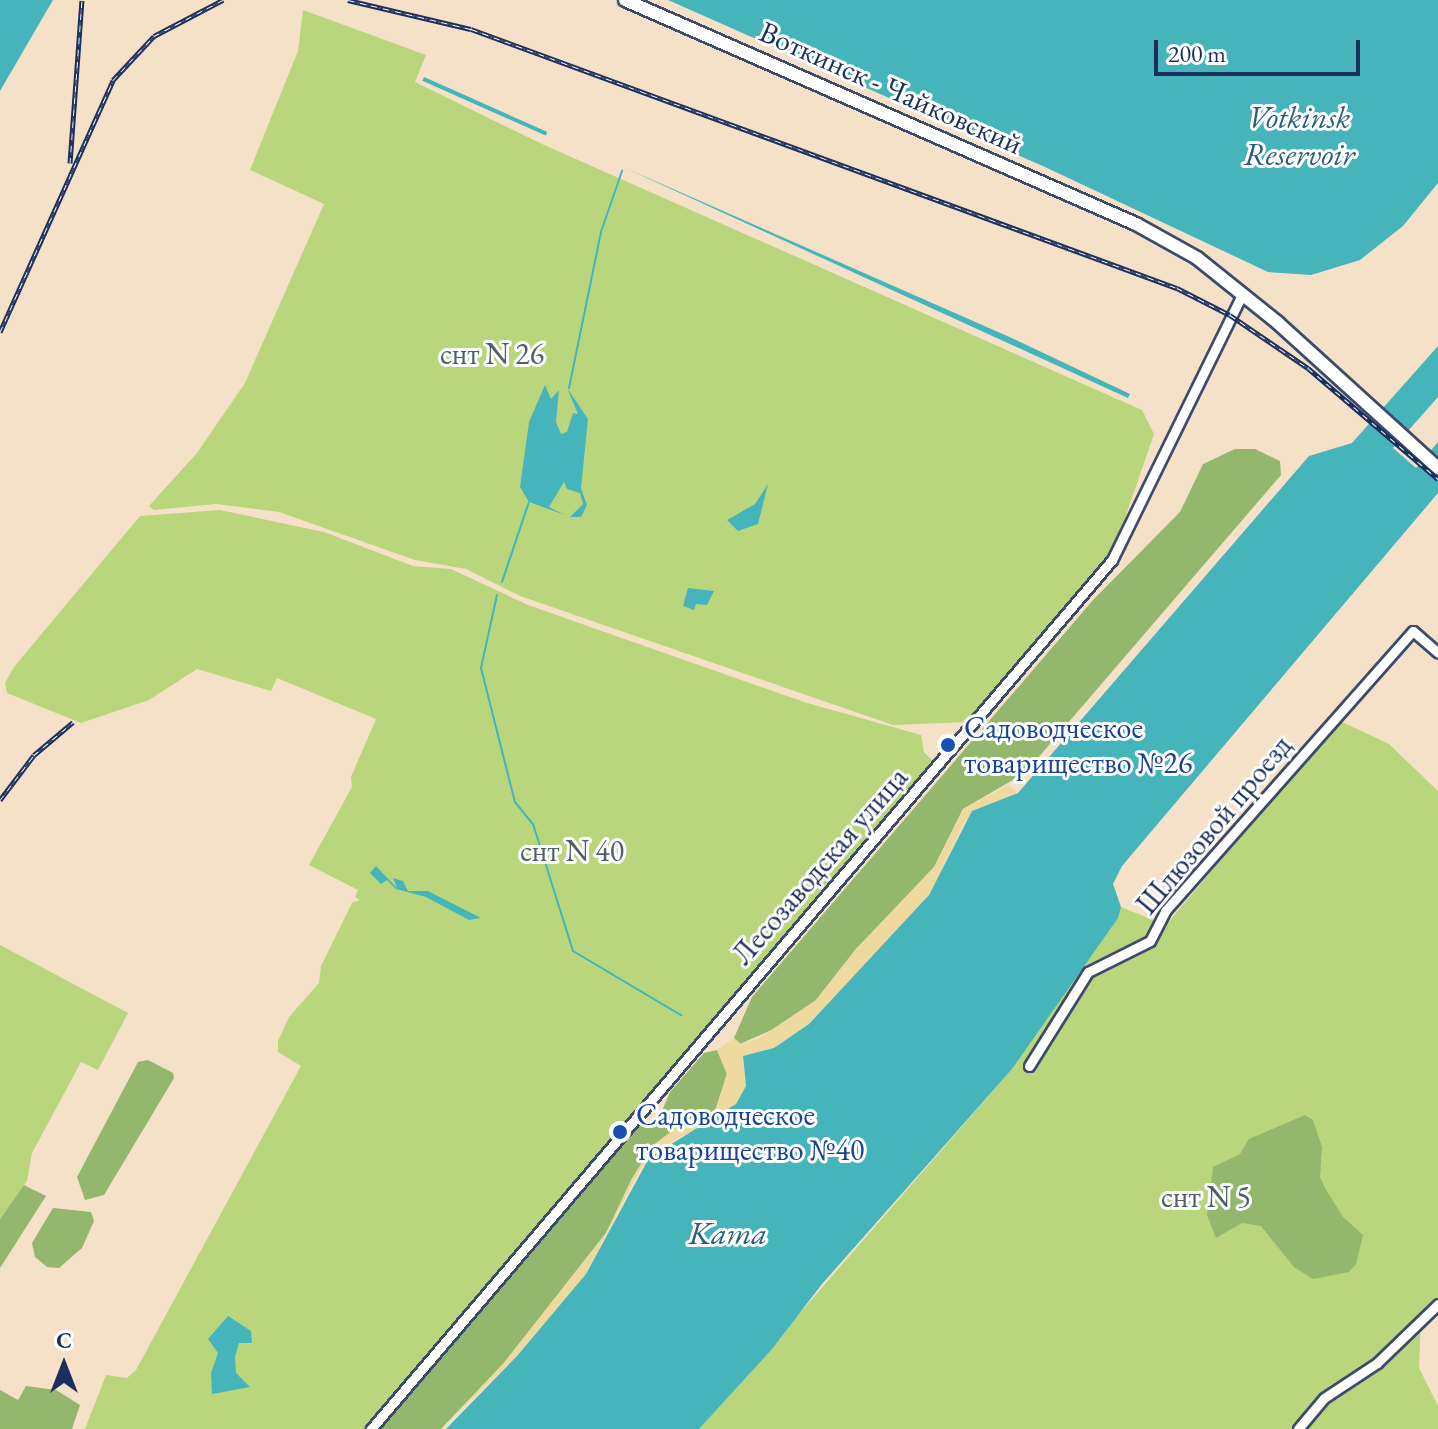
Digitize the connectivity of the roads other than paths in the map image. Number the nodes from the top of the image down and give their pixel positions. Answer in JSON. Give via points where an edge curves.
{"nodes":[{"id":1,"x":625,"y":0,"type":"edge"},
{"id":2,"x":1243,"y":293,"type":"junction"},
{"id":3,"x":1438,"y":468,"type":"edge"},
{"id":4,"x":1438,"y":653,"type":"edge"},
{"id":5,"x":1029,"y":1066,"type":"dead end"},
{"id":6,"x":1438,"y":1304,"type":"edge"},
{"id":7,"x":371,"y":1429,"type":"edge"},
{"id":8,"x":1298,"y":1429,"type":"edge"}],
"edges":[{"from":1,"to":2,"type":"main road","name":"Воткинск - Чайковский","via":[[1136,224],[1197,258]]},
{"from":2,"to":3,"type":"main road","name":"Воткинск - Чайковский"},
{"from":2,"to":7,"type":"street","name":"Лесозаводская улица","via":[[1112,560]]},
{"from":4,"to":5,"type":"street","name":"Шлюзовой проезд","via":[[1413,631],[1165,911],[1150,941],[1088,972]]},
{"from":6,"to":8,"type":"street","via":[[1377,1363],[1324,1398]]}]}
